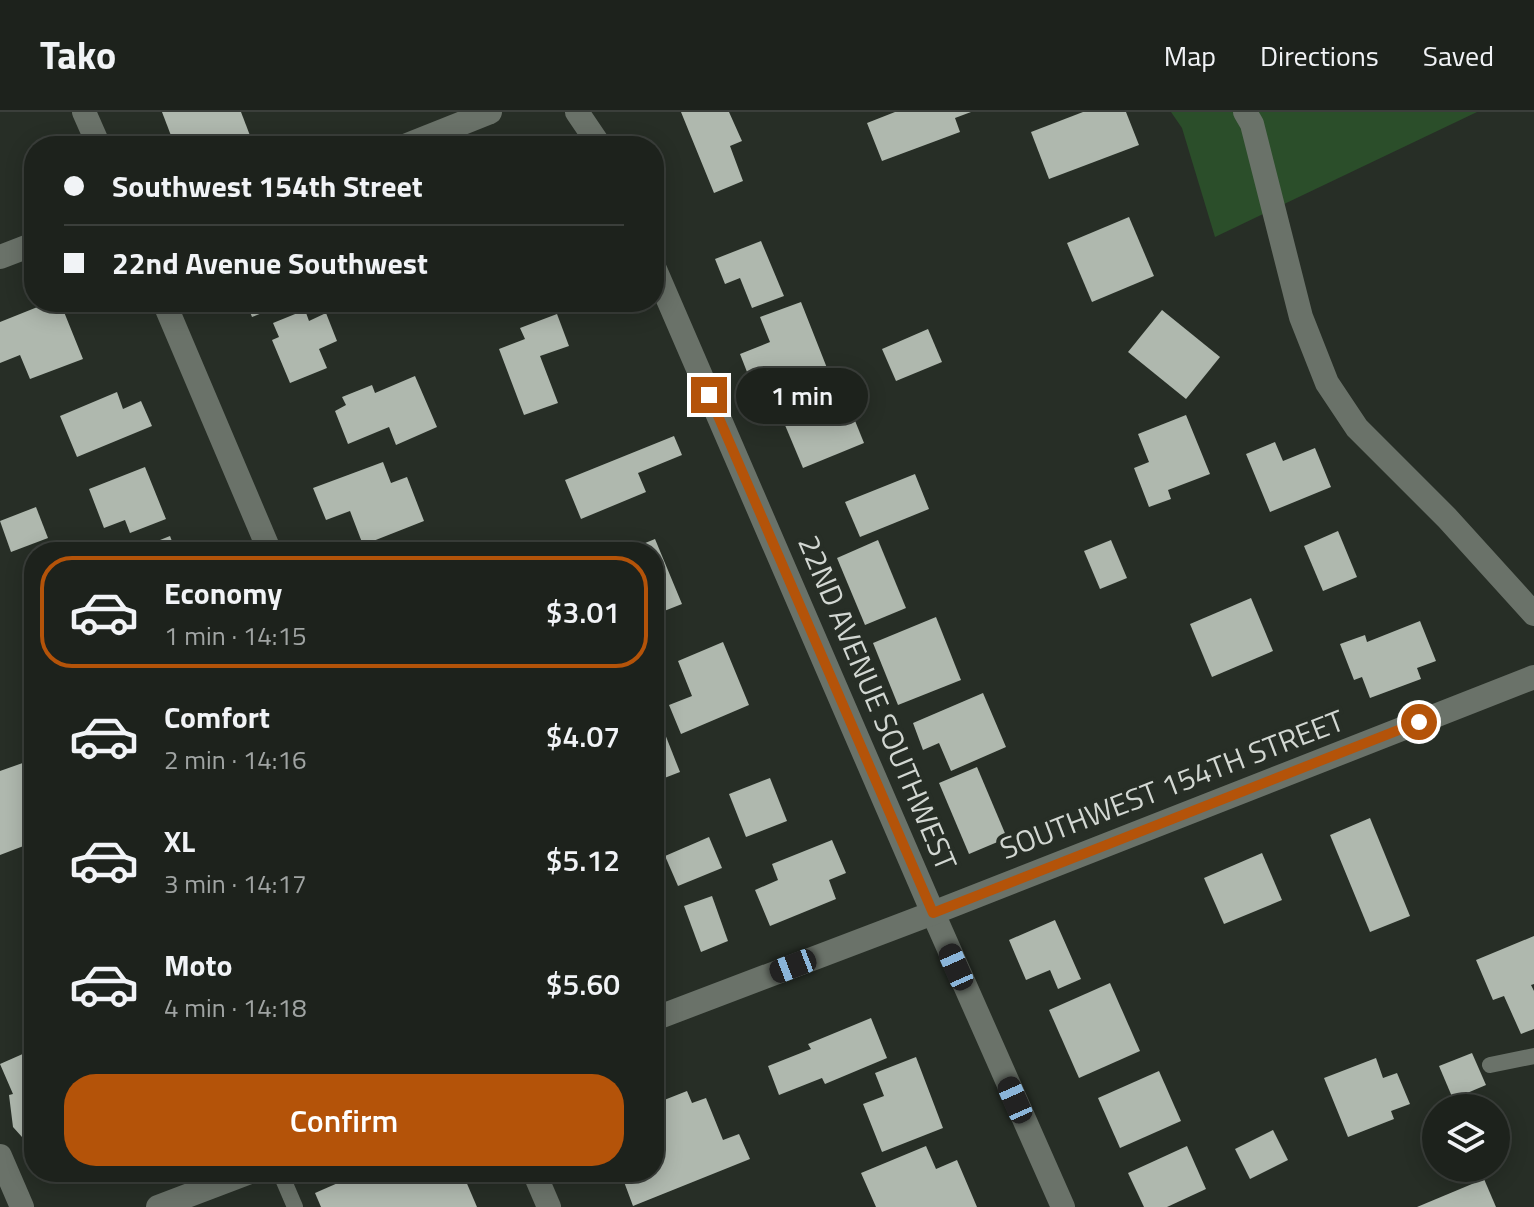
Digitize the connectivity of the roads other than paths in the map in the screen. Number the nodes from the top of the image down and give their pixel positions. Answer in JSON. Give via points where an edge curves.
{"nodes":[{"id":1,"x":84,"y":112,"type":"edge"},
{"id":2,"x":490,"y":112,"type":"edge"},
{"id":3,"x":577,"y":112,"type":"edge"},
{"id":4,"x":1245,"y":112,"type":"edge"},
{"id":5,"x":95,"y":136,"type":"edge"},
{"id":6,"x":430,"y":136,"type":"edge"},
{"id":7,"x":593,"y":136,"type":"edge"},
{"id":8,"x":24,"y":248,"type":"edge"},
{"id":9,"x":0,"y":257,"type":"edge"},
{"id":10,"x":664,"y":290,"type":"edge"},
{"id":11,"x":168,"y":312,"type":"edge"},
{"id":12,"x":266,"y":542,"type":"edge"},
{"id":13,"x":1534,"y":614,"type":"edge"},
{"id":14,"x":1534,"y":677,"type":"edge"},
{"id":15,"x":933,"y":913,"type":"junction"},
{"id":16,"x":664,"y":1015,"type":"edge"},
{"id":17,"x":1534,"y":1056,"type":"edge"},
{"id":18,"x":1490,"y":1065,"type":"dead end"},
{"id":19,"x":0,"y":1156,"type":"edge"},
{"id":20,"x":224,"y":1182,"type":"edge"},
{"id":21,"x":284,"y":1182,"type":"edge"},
{"id":22,"x":538,"y":1182,"type":"edge"},
{"id":23,"x":22,"y":1207,"type":"edge"},
{"id":24,"x":158,"y":1207,"type":"edge"},
{"id":25,"x":295,"y":1207,"type":"edge"},
{"id":26,"x":549,"y":1207,"type":"edge"},
{"id":27,"x":1063,"y":1207,"type":"edge"}],
"edges":[{"from":1,"to":5,"type":"street"},
{"from":2,"to":6,"type":"street"},
{"from":3,"to":7,"type":"street"},
{"from":4,"to":13,"type":"street","via":[[1301,317],[1327,383],[1357,428]]},
{"from":8,"to":9,"type":"street"},
{"from":10,"to":15,"type":"street","name":"22ND AVENUE SOUTHWEST"},
{"from":11,"to":12,"type":"street"},
{"from":14,"to":15,"type":"street","name":"SOUTHWEST 154TH STREET"},
{"from":15,"to":16,"type":"street","name":"SOUTHWEST 154TH STREET"},
{"from":15,"to":27,"type":"street","name":"22ND AVENUE SOUTHWEST"},
{"from":17,"to":18,"type":"lane"},
{"from":19,"to":23,"type":"street"},
{"from":20,"to":24,"type":"street"},
{"from":21,"to":25,"type":"lane"},
{"from":22,"to":26,"type":"street"}]}
